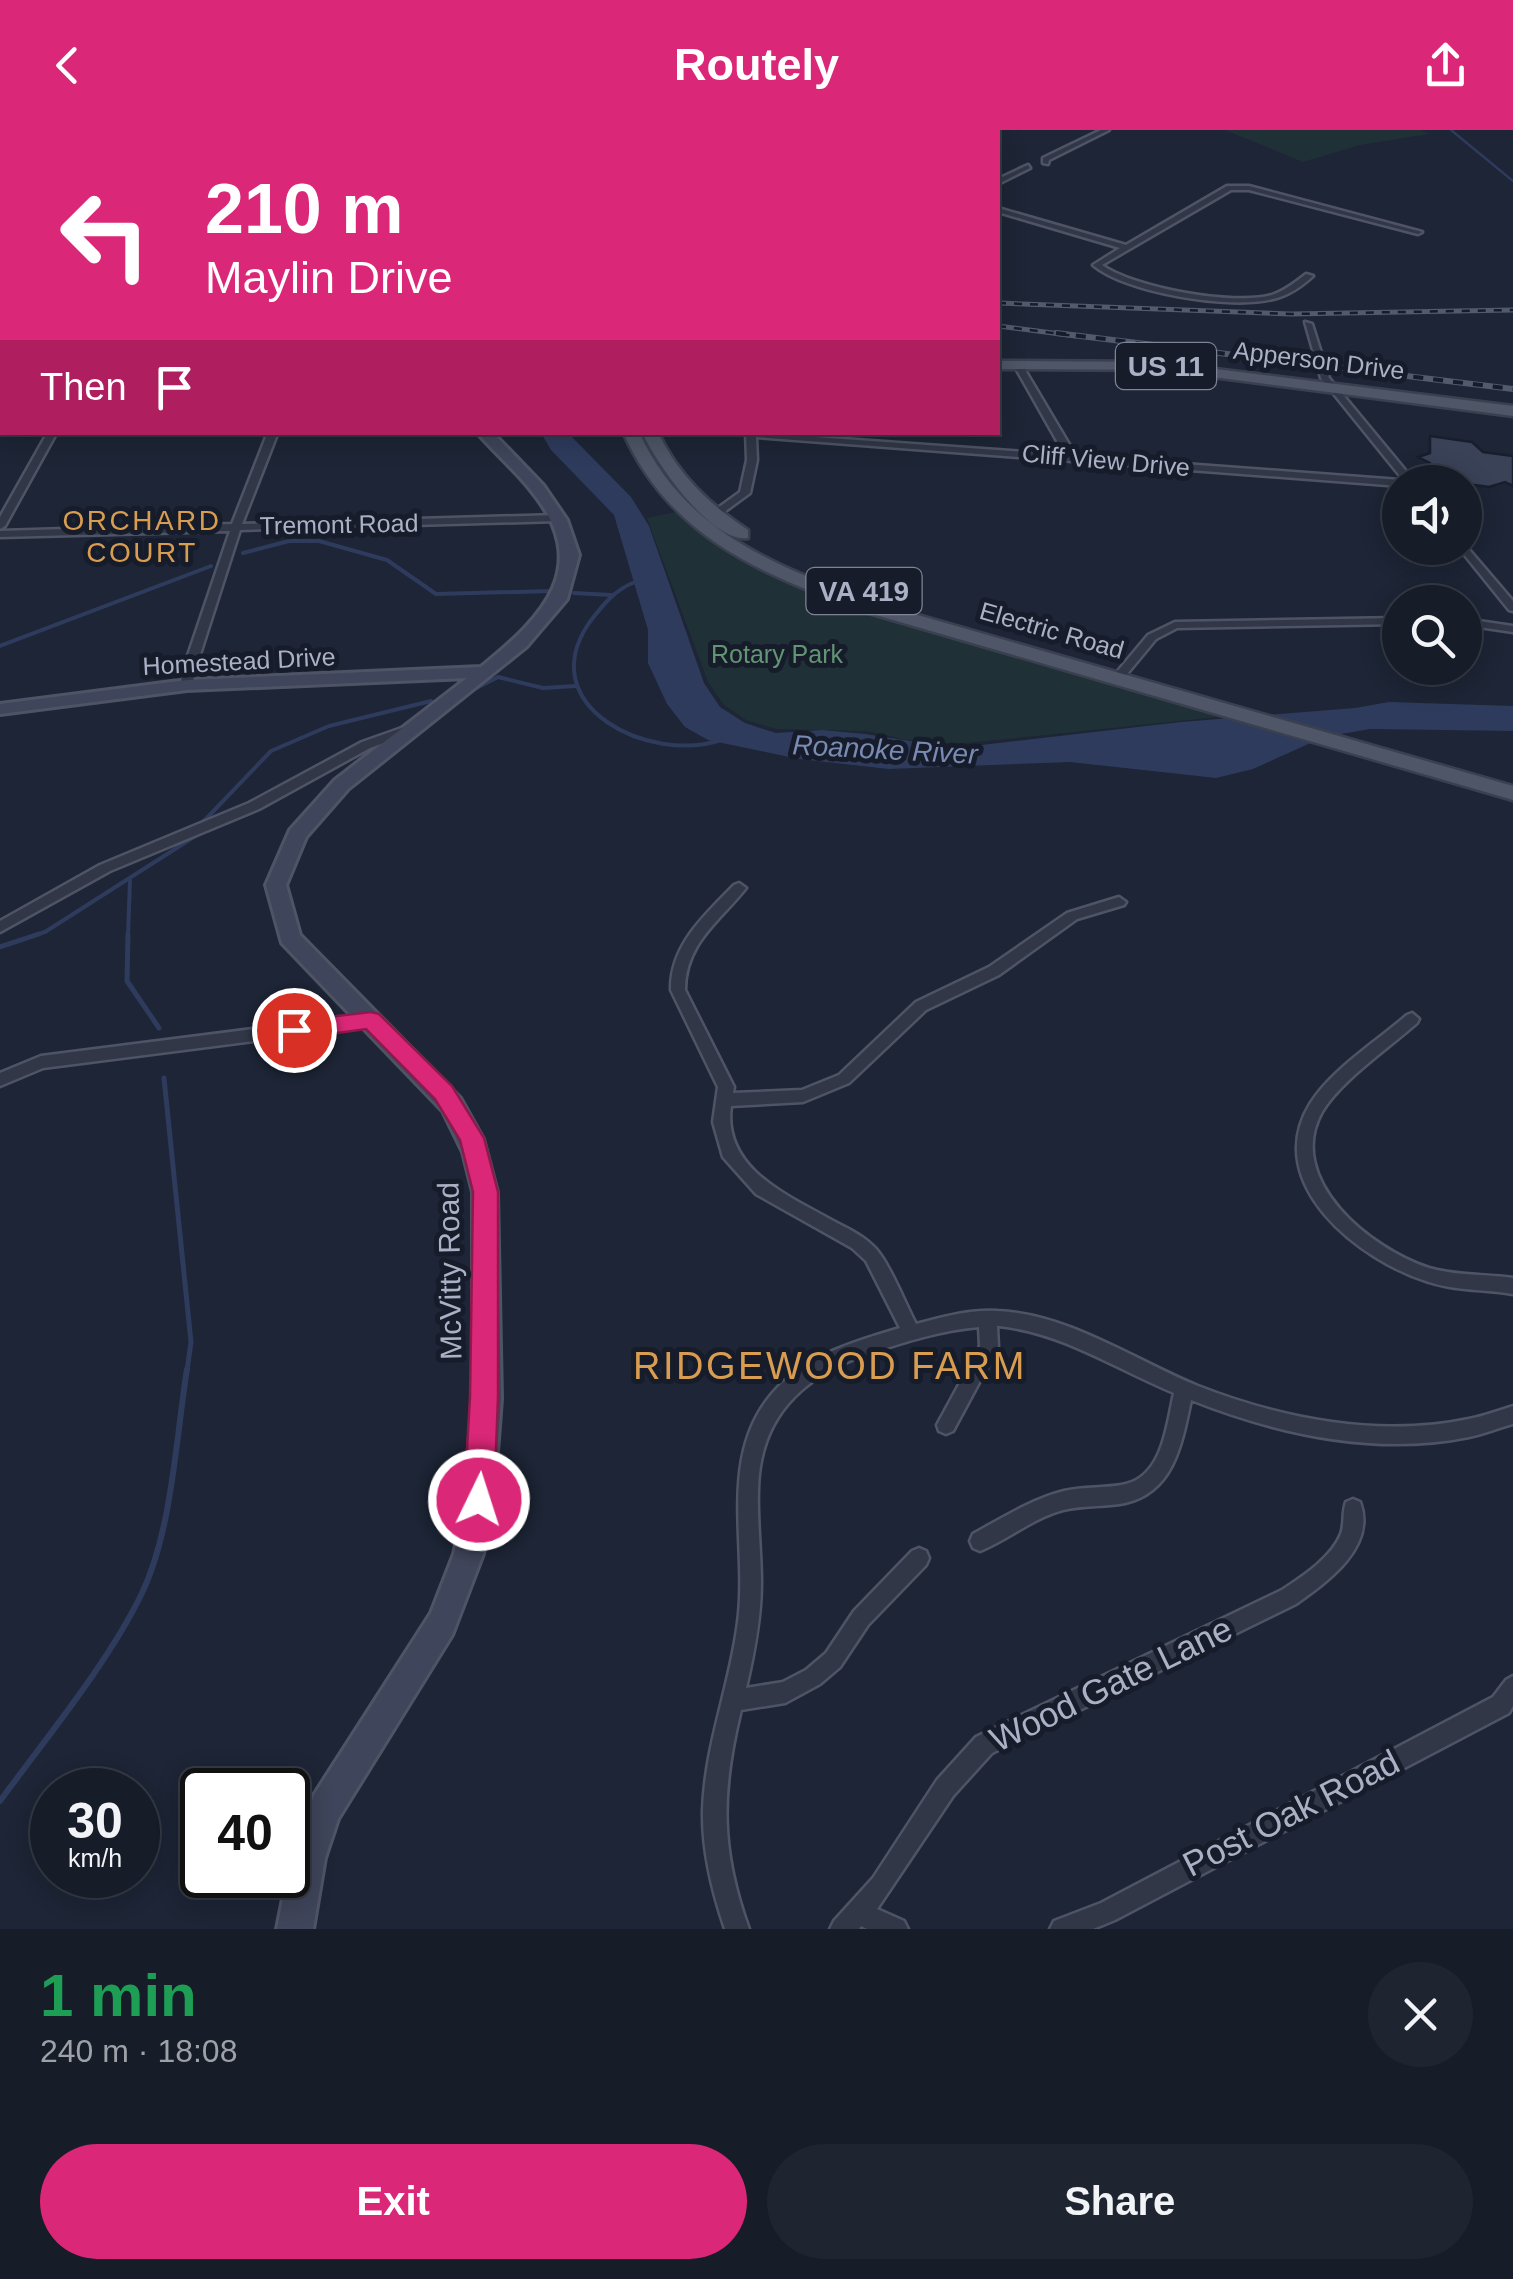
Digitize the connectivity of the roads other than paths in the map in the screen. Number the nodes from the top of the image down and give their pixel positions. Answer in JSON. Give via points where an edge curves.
{"nodes":[{"id":1,"x":1106,"y":130,"type":"edge"},
{"id":2,"x":1046,"y":163,"type":"dead end"},
{"id":3,"x":1028,"y":167,"type":"dead end"},
{"id":4,"x":1000,"y":181,"type":"edge"},
{"id":5,"x":1000,"y":211,"type":"edge"},
{"id":6,"x":1418,"y":232,"type":"dead end"},
{"id":7,"x":1124,"y":247,"type":"junction"},
{"id":8,"x":1310,"y":276,"type":"dead end"},
{"id":9,"x":1308,"y":324,"type":"dead end"},
{"id":10,"x":1018,"y":364,"type":"junction"},
{"id":11,"x":1000,"y":365,"type":"edge"},
{"id":12,"x":1332,"y":387,"type":"junction"},
{"id":13,"x":1513,"y":410,"type":"edge"},
{"id":14,"x":52,"y":435,"type":"edge"},
{"id":15,"x":272,"y":435,"type":"edge"},
{"id":16,"x":487,"y":435,"type":"edge"},
{"id":17,"x":633,"y":435,"type":"edge"},
{"id":18,"x":652,"y":435,"type":"edge"},
{"id":19,"x":751,"y":435,"type":"edge"},
{"id":20,"x":779,"y":435,"type":"edge"},
{"id":21,"x":1071,"y":456,"type":"junction"},
{"id":22,"x":1395,"y":465,"type":"edge"},
{"id":23,"x":1382,"y":482,"type":"edge"},
{"id":24,"x":716,"y":513,"type":"junction"},
{"id":25,"x":558,"y":518,"type":"junction"},
{"id":26,"x":0,"y":526,"type":"edge"},
{"id":27,"x":236,"y":527,"type":"junction"},
{"id":28,"x":0,"y":534,"type":"edge"},
{"id":29,"x":1478,"y":565,"type":"edge"},
{"id":30,"x":1513,"y":608,"type":"edge"},
{"id":31,"x":1382,"y":621,"type":"edge"},
{"id":32,"x":1482,"y":624,"type":"edge"},
{"id":33,"x":1513,"y":629,"type":"edge"},
{"id":34,"x":1123,"y":671,"type":"junction"},
{"id":35,"x":482,"y":672,"type":"junction"},
{"id":36,"x":188,"y":685,"type":"junction"},
{"id":37,"x":0,"y":709,"type":"edge"},
{"id":38,"x":413,"y":728,"type":"junction"},
{"id":39,"x":1437,"y":762,"type":"junction"},
{"id":40,"x":1513,"y":776,"type":"edge"},
{"id":41,"x":1513,"y":793,"type":"edge"},
{"id":42,"x":739,"y":888,"type":"dead end"},
{"id":43,"x":1119,"y":902,"type":"dead end"},
{"id":44,"x":0,"y":927,"type":"edge"},
{"id":45,"x":1412,"y":1019,"type":"dead end"},
{"id":46,"x":371,"y":1020,"type":"junction"},
{"id":47,"x":0,"y":1080,"type":"edge"},
{"id":48,"x":726,"y":1100,"type":"junction"},
{"id":49,"x":1513,"y":1286,"type":"edge"},
{"id":50,"x":988,"y":1318,"type":"junction"},
{"id":51,"x":911,"y":1333,"type":"junction"},
{"id":52,"x":1184,"y":1389,"type":"junction"},
{"id":53,"x":1513,"y":1415,"type":"edge"},
{"id":54,"x":946,"y":1425,"type":"dead end"},
{"id":55,"x":1352,"y":1509,"type":"dead end"},
{"id":56,"x":980,"y":1541,"type":"dead end"},
{"id":57,"x":919,"y":1558,"type":"dead end"},
{"id":58,"x":1513,"y":1687,"type":"edge"},
{"id":59,"x":734,"y":1701,"type":"junction"},
{"id":60,"x":851,"y":1922,"type":"edge"},
{"id":61,"x":295,"y":1929,"type":"edge"},
{"id":62,"x":737,"y":1929,"type":"edge"},
{"id":63,"x":896,"y":1929,"type":"edge"},
{"id":64,"x":1062,"y":1929,"type":"edge"}],
"edges":[{"from":1,"to":2,"type":"street"},
{"from":3,"to":4,"type":"street"},
{"from":5,"to":7,"type":"street"},
{"from":6,"to":7,"type":"street","via":[[1236,188]]},
{"from":7,"to":8,"type":"street","via":[[1098,268],[1191,297],[1264,299]]},
{"from":9,"to":12,"type":"street"},
{"from":10,"to":11,"type":"main road","name":"Apperson Drive","number":"US 11"},
{"from":10,"to":12,"type":"main road","name":"Apperson Drive","number":"US 11","via":[[1158,366]]},
{"from":10,"to":21,"type":"street"},
{"from":12,"to":13,"type":"main road","name":"Apperson Drive","number":"US 11"},
{"from":12,"to":22,"type":"street"},
{"from":14,"to":26,"type":"street"},
{"from":15,"to":27,"type":"street"},
{"from":16,"to":25,"type":"street"},
{"from":17,"to":34,"type":"main road","name":"Electric Road","number":"VA 419","via":[[674,502],[778,571],[869,607]]},
{"from":18,"to":24,"type":"main road","name":"Electric Road","number":"VA 419","via":[[666,464]]},
{"from":19,"to":24,"type":"street","via":[[746,492]]},
{"from":20,"to":21,"type":"street","name":"Cliff View Drive"},
{"from":21,"to":23,"type":"street","name":"Cliff View Drive"},
{"from":24,"to":34,"type":"main road","name":"Electric Road","number":"VA 419","via":[[754,541],[854,588]]},
{"from":25,"to":27,"type":"street","name":"Tremont Road"},
{"from":25,"to":35,"type":"street","name":"McVitty Road","via":[[572,556],[562,595],[536,627]]},
{"from":27,"to":28,"type":"street","name":"Tremont Road"},
{"from":27,"to":36,"type":"street"},
{"from":29,"to":30,"type":"street"},
{"from":31,"to":34,"type":"street","via":[[1188,623],[1152,637]]},
{"from":32,"to":33,"type":"street"},
{"from":34,"to":39,"type":"main road","name":"Electric Road","number":"VA 419"},
{"from":35,"to":36,"type":"street","name":"Homestead Drive"},
{"from":35,"to":38,"type":"street","name":"McVitty Road"},
{"from":36,"to":37,"type":"street","name":"Homestead Drive"},
{"from":38,"to":44,"type":"street","via":[[106,868]]},
{"from":38,"to":46,"type":"street","name":"McVitty Road","via":[[308,820],[282,862],[275,890],[290,938]]},
{"from":39,"to":40,"type":"main road","name":"Electric Road","number":"VA 419"},
{"from":39,"to":41,"type":"main road","name":"Electric Road","number":"VA 419"},
{"from":42,"to":48,"type":"street","via":[[687,948],[676,977]]},
{"from":43,"to":48,"type":"street","via":[[1062,921],[1004,965],[921,1006],[861,1067],[834,1084],[780,1099]]},
{"from":45,"to":49,"type":"street","via":[[1316,1109],[1305,1140],[1314,1186],[1345,1227],[1387,1258],[1432,1276]]},
{"from":46,"to":47,"type":"street","via":[[42,1062]]},
{"from":46,"to":61,"type":"street","name":"McVitty Road","via":[[444,1092],[481,1164],[481,1480],[470,1554],[455,1595],[421,1660],[332,1793],[310,1852]]},
{"from":48,"to":51,"type":"street","via":[[723,1137],[744,1171],[779,1201],[872,1256]]},
{"from":50,"to":51,"type":"street"},
{"from":50,"to":52,"type":"street","via":[[1045,1328]]},
{"from":50,"to":54,"type":"street","via":[[989,1347]]},
{"from":51,"to":59,"type":"street","via":[[848,1350],[805,1374],[782,1394],[758,1434],[748,1479],[751,1608]]},
{"from":52,"to":53,"type":"street","via":[[1263,1415],[1372,1433],[1458,1431]]},
{"from":52,"to":56,"type":"street","via":[[1168,1453],[1148,1484],[1061,1501]]},
{"from":55,"to":60,"type":"street","name":"Wood Gate Lane","via":[[1352,1538],[1289,1596],[984,1745],[962,1764]]},
{"from":57,"to":59,"type":"street","via":[[813,1678],[785,1692]]},
{"from":58,"to":64,"type":"street","name":"Post Oak Road","via":[[1501,1704],[1107,1912]]},
{"from":59,"to":62,"type":"street","via":[[714,1810],[716,1852]]},
{"from":60,"to":63,"type":"street"}]}
